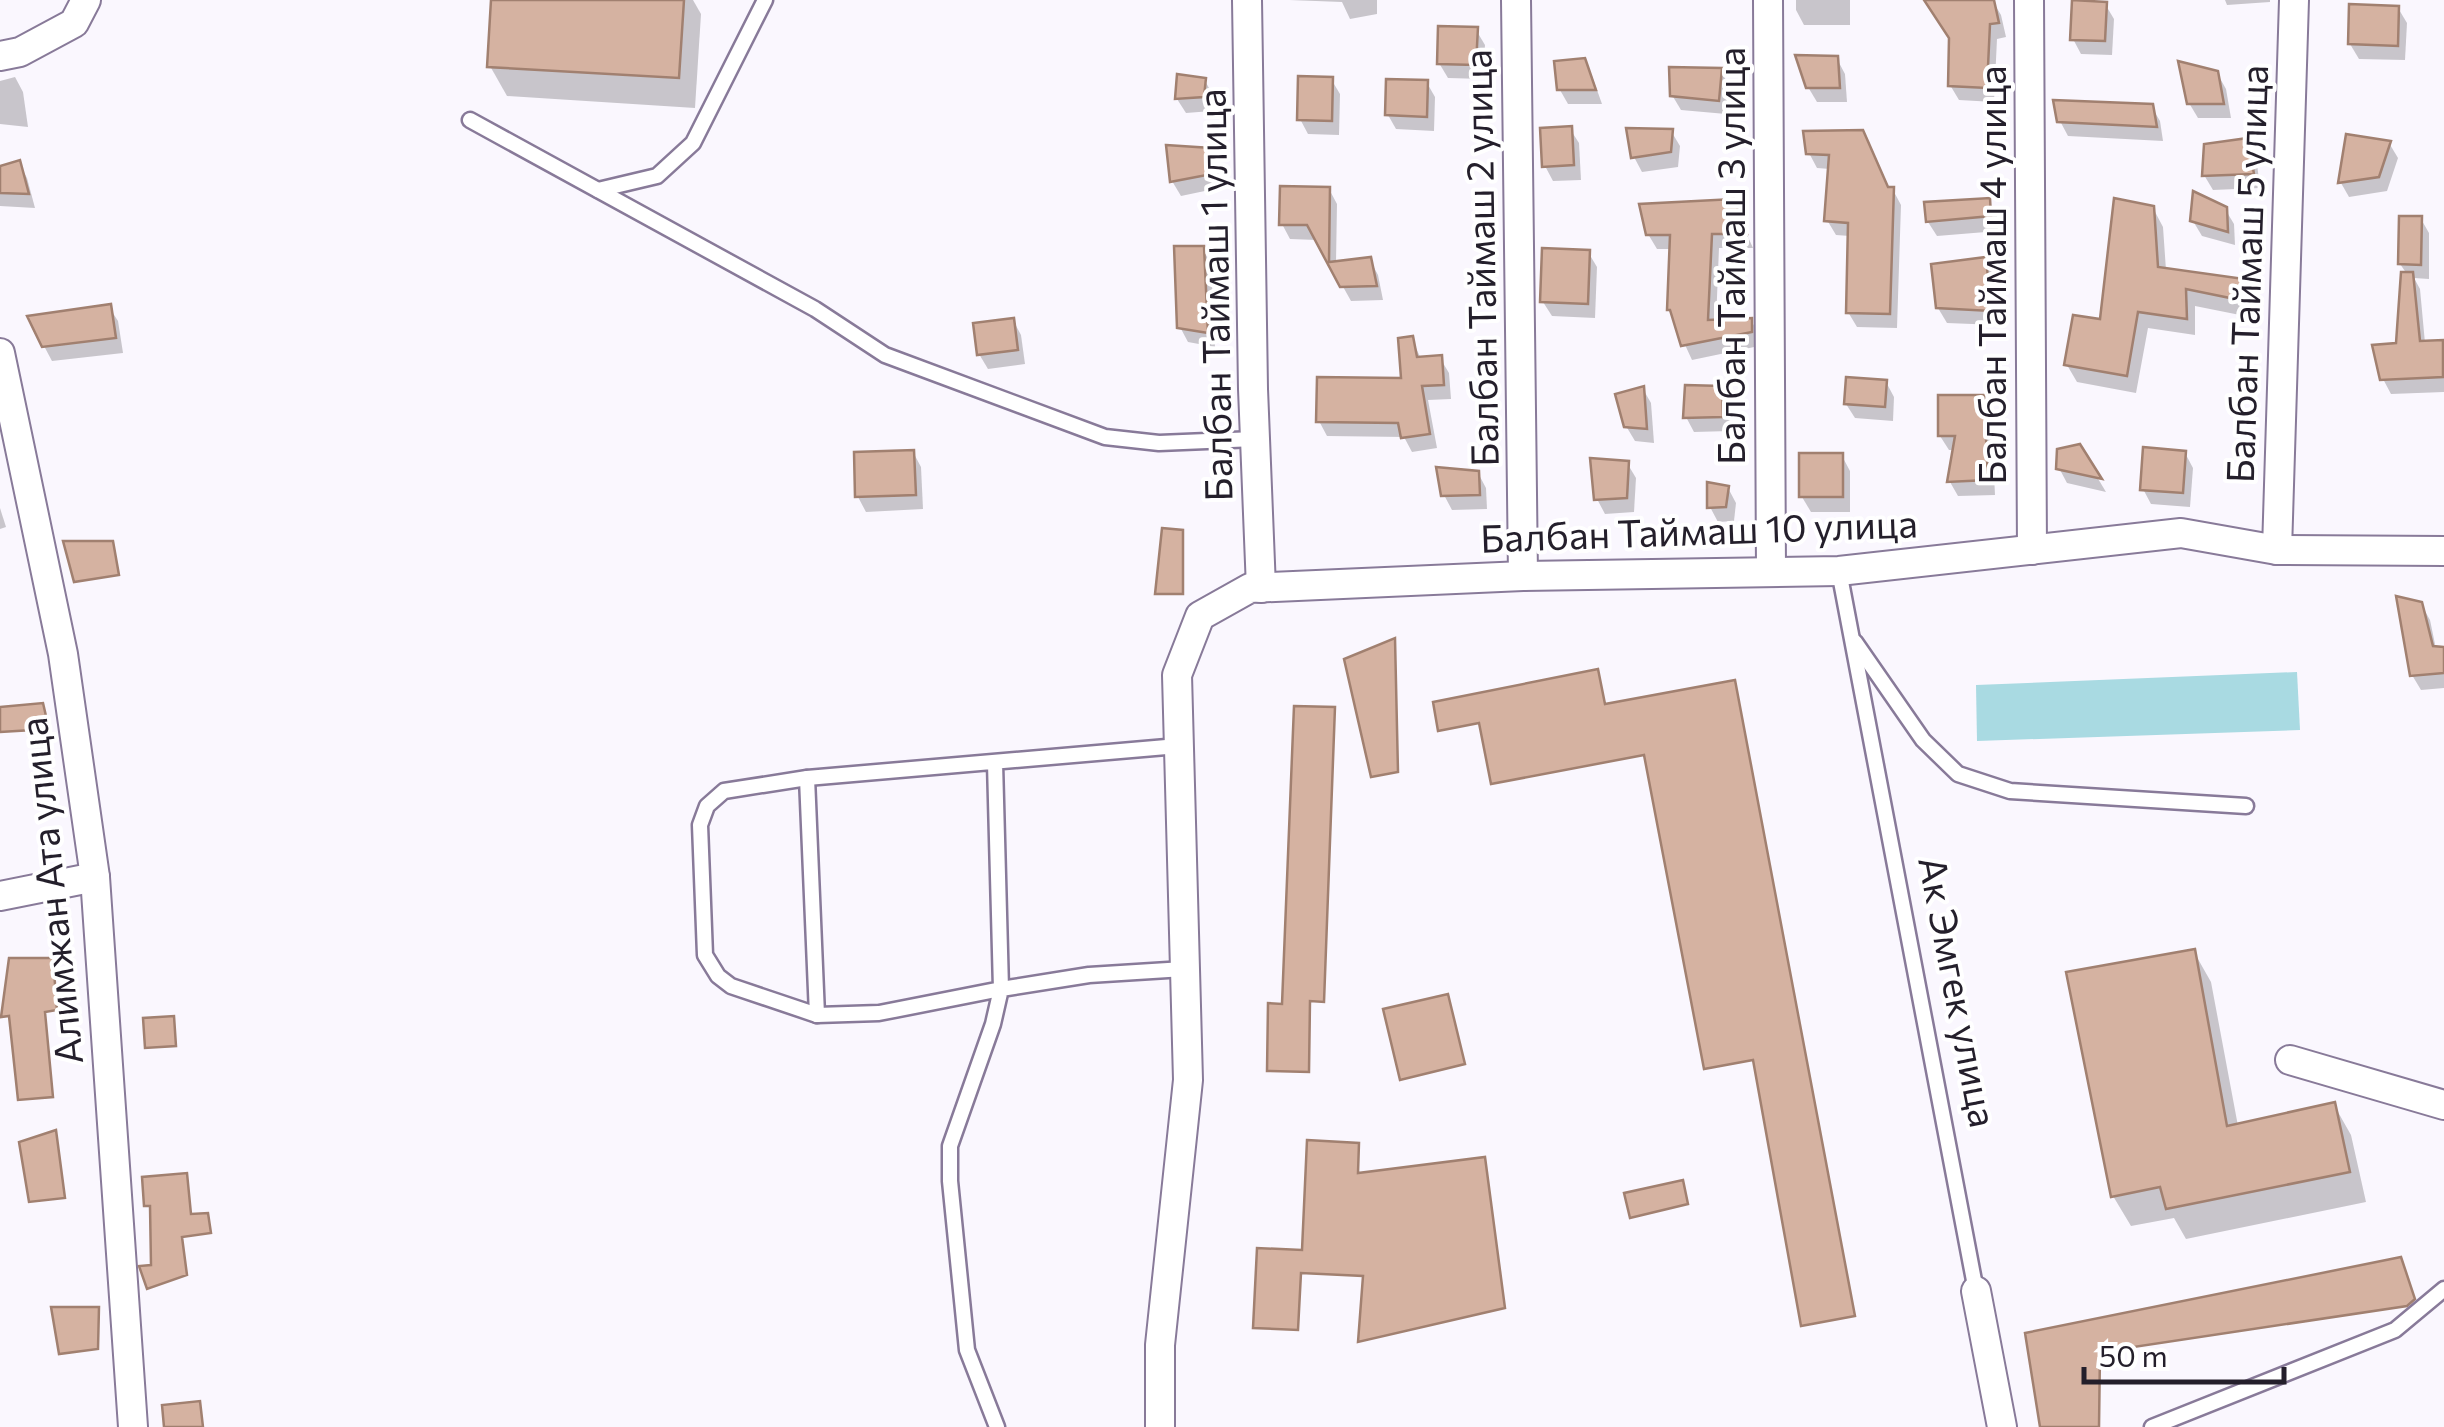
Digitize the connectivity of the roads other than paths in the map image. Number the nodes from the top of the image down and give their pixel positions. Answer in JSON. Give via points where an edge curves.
{"nodes":[{"id":1,"x":86,"y":0,"type":"edge"},
{"id":2,"x":765,"y":0,"type":"edge"},
{"id":3,"x":1247,"y":0,"type":"edge"},
{"id":4,"x":1516,"y":0,"type":"edge"},
{"id":5,"x":1768,"y":0,"type":"edge"},
{"id":6,"x":2029,"y":0,"type":"edge"},
{"id":7,"x":2294,"y":0,"type":"edge"},
{"id":8,"x":0,"y":56,"type":"edge"},
{"id":9,"x":470,"y":120,"type":"dead end"},
{"id":10,"x":598,"y":190,"type":"junction"},
{"id":11,"x":0,"y":353,"type":"edge"},
{"id":12,"x":1255,"y":439,"type":"junction"},
{"id":13,"x":2032,"y":550,"type":"junction"},
{"id":14,"x":2277,"y":550,"type":"junction"},
{"id":15,"x":2444,"y":551,"type":"edge"},
{"id":16,"x":1771,"y":572,"type":"junction"},
{"id":17,"x":1840,"y":572,"type":"junction"},
{"id":18,"x":1524,"y":576,"type":"junction"},
{"id":19,"x":1261,"y":588,"type":"junction"},
{"id":20,"x":1852,"y":638,"type":"junction"},
{"id":21,"x":1178,"y":746,"type":"junction"},
{"id":22,"x":995,"y":763,"type":"junction"},
{"id":23,"x":807,"y":778,"type":"junction"},
{"id":24,"x":2246,"y":806,"type":"dead end"},
{"id":25,"x":95,"y":877,"type":"junction"},
{"id":26,"x":0,"y":896,"type":"edge"},
{"id":27,"x":1184,"y":969,"type":"junction"},
{"id":28,"x":1001,"y":989,"type":"junction"},
{"id":29,"x":817,"y":1015,"type":"junction"},
{"id":30,"x":2290,"y":1060,"type":"dead end"},
{"id":31,"x":2444,"y":1105,"type":"edge"},
{"id":32,"x":2444,"y":1289,"type":"edge"},
{"id":33,"x":1976,"y":1290,"type":"joint"},
{"id":34,"x":133,"y":1427,"type":"edge"},
{"id":35,"x":997,"y":1427,"type":"edge"},
{"id":36,"x":1160,"y":1427,"type":"edge"},
{"id":37,"x":2002,"y":1427,"type":"edge"},
{"id":38,"x":2152,"y":1427,"type":"edge"}],
"edges":[{"from":1,"to":8,"type":"street","via":[[74,24]]},
{"from":2,"to":10,"type":"lane","via":[[693,144],[657,176]]},
{"from":3,"to":12,"type":"street","name":"Балбан Таймаш 1 улица"},
{"from":4,"to":18,"type":"street","name":"Балбан Таймаш 2 улица"},
{"from":5,"to":16,"type":"street","name":"Балбан Таймаш 3 улица"},
{"from":6,"to":13,"type":"street","name":"Балбан Таймаш 4 улица"},
{"from":7,"to":14,"type":"street","name":"Балбан Таймаш 5 улица"},
{"from":9,"to":10,"type":"lane"},
{"from":10,"to":12,"type":"lane","via":[[886,355],[1105,437],[1158,443]]},
{"from":11,"to":25,"type":"street","name":"Алимжан Ата улица","via":[[64,654]]},
{"from":12,"to":19,"type":"street","name":"Балбан Таймаш 1 улица"},
{"from":13,"to":14,"type":"street","name":"Балбан Таймаш 10 улица","via":[[2182,533]]},
{"from":13,"to":17,"type":"street","name":"Балбан Таймаш 10 улица"},
{"from":14,"to":15,"type":"street","name":"Балбан Таймаш 10 улица"},
{"from":16,"to":17,"type":"street","name":"Балбан Таймаш 10 улица"},
{"from":16,"to":18,"type":"street","name":"Балбан Таймаш 10 улица"},
{"from":17,"to":20,"type":"lane","name":"Ак Эмгек улица"},
{"from":18,"to":19,"type":"street","name":"Балбан Таймаш 10 улица"},
{"from":19,"to":21,"type":"street","name":"Балбан Таймаш 10 улица","via":[[1200,616],[1176,675]]},
{"from":20,"to":24,"type":"lane","via":[[1924,740],[1958,774],[2010,791]]},
{"from":20,"to":33,"type":"lane","name":"Ак Эмгек улица"},
{"from":21,"to":22,"type":"lane"},
{"from":21,"to":27,"type":"street"},
{"from":22,"to":23,"type":"lane"},
{"from":22,"to":28,"type":"lane"},
{"from":23,"to":29,"type":"lane"},
{"from":23,"to":29,"type":"lane","via":[[724,791],[707,806],[700,825],[705,955],[731,986]]},
{"from":25,"to":26,"type":"street"},
{"from":25,"to":34,"type":"street","name":"Алимжан Ата улица"},
{"from":27,"to":28,"type":"lane"},
{"from":27,"to":36,"type":"street","via":[[1188,1080],[1160,1344]]},
{"from":28,"to":29,"type":"lane","via":[[878,1013]]},
{"from":28,"to":35,"type":"lane","via":[[950,1146],[967,1350]]},
{"from":30,"to":31,"type":"street"},
{"from":32,"to":38,"type":"lane","via":[[2395,1330]]},
{"from":33,"to":37,"type":"street","name":"Ак Эмгек улица"}]}
